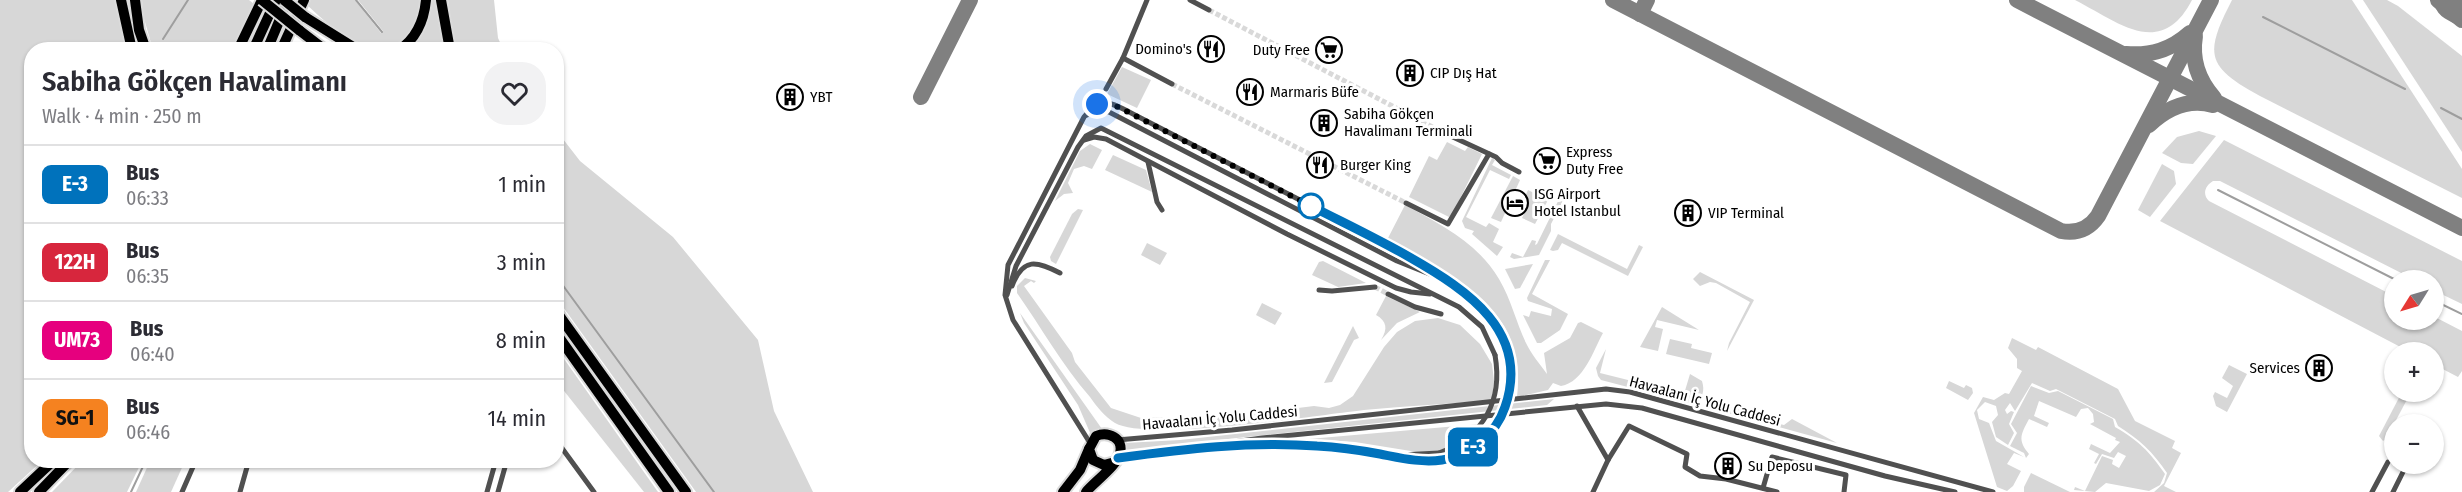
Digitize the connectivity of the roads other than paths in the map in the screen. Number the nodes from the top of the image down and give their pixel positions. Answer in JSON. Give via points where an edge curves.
{"nodes":[{"id":1,"x":121,"y":0,"type":"edge"},
{"id":2,"x":135,"y":0,"type":"edge"},
{"id":3,"x":262,"y":0,"type":"edge"},
{"id":4,"x":276,"y":0,"type":"edge"},
{"id":5,"x":286,"y":0,"type":"edge"},
{"id":6,"x":304,"y":0,"type":"edge"},
{"id":7,"x":426,"y":0,"type":"edge"},
{"id":8,"x":441,"y":0,"type":"edge"},
{"id":9,"x":1147,"y":0,"type":"edge"},
{"id":10,"x":1190,"y":0,"type":"edge"},
{"id":11,"x":1209,"y":10,"type":"tunnel mouth"},
{"id":12,"x":305,"y":16,"type":"junction"},
{"id":13,"x":130,"y":42,"type":"edge"},
{"id":14,"x":143,"y":42,"type":"edge"},
{"id":15,"x":242,"y":42,"type":"edge"},
{"id":16,"x":257,"y":42,"type":"edge"},
{"id":17,"x":270,"y":42,"type":"edge"},
{"id":18,"x":285,"y":42,"type":"edge"},
{"id":19,"x":315,"y":42,"type":"edge"},
{"id":20,"x":336,"y":42,"type":"edge"},
{"id":21,"x":346,"y":42,"type":"edge"},
{"id":22,"x":408,"y":42,"type":"edge"},
{"id":23,"x":449,"y":42,"type":"edge"},
{"id":24,"x":1123,"y":58,"type":"junction"},
{"id":25,"x":1172,"y":84,"type":"tunnel mouth"},
{"id":26,"x":1106,"y":89,"type":"dead end"},
{"id":27,"x":1137,"y":116,"type":"junction"},
{"id":28,"x":1084,"y":117,"type":"junction"},
{"id":29,"x":1128,"y":122,"type":"junction"},
{"id":30,"x":1442,"y":132,"type":"tunnel mouth"},
{"id":31,"x":1080,"y":143,"type":"junction"},
{"id":32,"x":1489,"y":154,"type":"junction"},
{"id":33,"x":1148,"y":160,"type":"junction"},
{"id":34,"x":1519,"y":172,"type":"dead end"},
{"id":35,"x":1406,"y":202,"type":"tunnel mouth"},
{"id":36,"x":1162,"y":210,"type":"dead end"},
{"id":37,"x":1060,"y":273,"type":"dead end"},
{"id":38,"x":1454,"y":284,"type":"junction"},
{"id":39,"x":1375,"y":287,"type":"tunnel mouth"},
{"id":40,"x":1320,"y":290,"type":"dead end"},
{"id":41,"x":1388,"y":294,"type":"tunnel mouth"},
{"id":42,"x":1434,"y":294,"type":"junction"},
{"id":43,"x":1441,"y":314,"type":"dead end"},
{"id":44,"x":1010,"y":315,"type":"junction"},
{"id":45,"x":564,"y":322,"type":"edge"},
{"id":46,"x":564,"y":344,"type":"edge"},
{"id":47,"x":1588,"y":390,"type":"junction"},
{"id":48,"x":1588,"y":405,"type":"junction"},
{"id":49,"x":1577,"y":406,"type":"junction"},
{"id":50,"x":1117,"y":440,"type":"junction"},
{"id":51,"x":1090,"y":446,"type":"junction"},
{"id":52,"x":1200,"y":447,"type":"junction"},
{"id":53,"x":564,"y":452,"type":"edge"},
{"id":54,"x":1377,"y":453,"type":"junction"},
{"id":55,"x":1117,"y":460,"type":"junction"},
{"id":56,"x":1608,"y":460,"type":"junction"},
{"id":57,"x":46,"y":468,"type":"edge"},
{"id":58,"x":62,"y":468,"type":"edge"},
{"id":59,"x":192,"y":468,"type":"edge"},
{"id":60,"x":247,"y":468,"type":"edge"},
{"id":61,"x":494,"y":468,"type":"edge"},
{"id":62,"x":505,"y":468,"type":"edge"},
{"id":63,"x":2384,"y":470,"type":"edge"},
{"id":64,"x":2402,"y":474,"type":"edge"},
{"id":65,"x":1763,"y":488,"type":"junction"},
{"id":66,"x":20,"y":492,"type":"edge"},
{"id":67,"x":39,"y":492,"type":"edge"},
{"id":68,"x":182,"y":492,"type":"edge"},
{"id":69,"x":240,"y":492,"type":"edge"},
{"id":70,"x":487,"y":492,"type":"edge"},
{"id":71,"x":498,"y":492,"type":"edge"},
{"id":72,"x":594,"y":492,"type":"edge"},
{"id":73,"x":669,"y":492,"type":"edge"},
{"id":74,"x":686,"y":492,"type":"edge"},
{"id":75,"x":1063,"y":492,"type":"edge"},
{"id":76,"x":1086,"y":492,"type":"edge"},
{"id":77,"x":1593,"y":492,"type":"edge"},
{"id":78,"x":1777,"y":492,"type":"edge"},
{"id":79,"x":1844,"y":492,"type":"edge"},
{"id":80,"x":1955,"y":492,"type":"edge"},
{"id":81,"x":1993,"y":492,"type":"edge"},
{"id":82,"x":2373,"y":492,"type":"edge"},
{"id":83,"x":2394,"y":492,"type":"edge"}],
"edges":[{"from":1,"to":13,"type":"highway"},
{"from":2,"to":14,"type":"highway"},
{"from":3,"to":15,"type":"highway"},
{"from":3,"to":19,"type":"highway","bridge":true},
{"from":4,"to":16,"type":"highway"},
{"from":5,"to":12,"type":"highway","bridge":true},
{"from":5,"to":17,"type":"highway"},
{"from":6,"to":18,"type":"highway"},
{"from":7,"to":22,"type":"highway","via":[[419,28]]},
{"from":8,"to":23,"type":"highway"},
{"from":9,"to":24,"type":"street"},
{"from":10,"to":11,"type":"street"},
{"from":12,"to":20,"type":"highway"},
{"from":12,"to":21,"type":"highway"},
{"from":24,"to":25,"type":"street"},
{"from":24,"to":26,"type":"street"},
{"from":27,"to":28,"type":"street","via":[[1107,102],[1097,104]]},
{"from":27,"to":29,"type":"street"},
{"from":27,"to":38,"type":"street","via":[[1391,247]]},
{"from":28,"to":29,"type":"street","via":[[1101,111]]},
{"from":28,"to":44,"type":"street","via":[[1008,265],[1005,286]]},
{"from":29,"to":38,"type":"street","via":[[1397,261]]},
{"from":30,"to":32,"type":"street"},
{"from":31,"to":33,"type":"street","via":[[1100,137]]},
{"from":31,"to":42,"type":"street","via":[[1093,130],[1106,129]]},
{"from":31,"to":44,"type":"street","via":[[1012,275],[1007,296]]},
{"from":32,"to":34,"type":"street"},
{"from":32,"to":35,"type":"street","via":[[1448,224]]},
{"from":33,"to":36,"type":"street"},
{"from":33,"to":42,"type":"street","via":[[1395,288]]},
{"from":37,"to":44,"type":"street","via":[[1038,262],[1024,268],[1009,296]]},
{"from":38,"to":54,"type":"street","bridge":true,"via":[[1480,305],[1498,329],[1509,358],[1510,385],[1503,413],[1489,434],[1464,453],[1437,461]]},
{"from":39,"to":40,"type":"street"},
{"from":41,"to":43,"type":"street"},
{"from":42,"to":54,"type":"street","bridge":true,"via":[[1476,320],[1486,335],[1495,356],[1497,385],[1490,411],[1467,438],[1440,453]]},
{"from":44,"to":51,"type":"street"},
{"from":45,"to":74,"type":"highway"},
{"from":46,"to":73,"type":"highway"},
{"from":47,"to":48,"type":"street"},
{"from":47,"to":50,"type":"street","name":"Havaalanı İç Yolu Caddesi"},
{"from":47,"to":81,"type":"street","name":"Havaalanı İç Yolu Caddesi","via":[[1630,392]]},
{"from":48,"to":49,"type":"street","name":"Havaalanı İç Yolu Caddesi"},
{"from":48,"to":80,"type":"street","name":"Havaalanı İç Yolu Caddesi","via":[[1642,408]]},
{"from":49,"to":52,"type":"street","name":"Havaalanı İç Yolu Caddesi"},
{"from":49,"to":56,"type":"street"},
{"from":50,"to":51,"type":"highway","via":[[1103,434],[1096,436]]},
{"from":50,"to":55,"type":"highway","via":[[1121,449]]},
{"from":51,"to":55,"type":"highway","via":[[1091,458],[1098,464]]},
{"from":51,"to":75,"type":"highway","via":[[1080,470]]},
{"from":52,"to":54,"type":"street","via":[[1298,445]]},
{"from":52,"to":55,"type":"street","name":"Havaalanı İç Yolu Caddesi"},
{"from":53,"to":72,"type":"street"},
{"from":55,"to":76,"type":"highway"},
{"from":56,"to":65,"type":"street","via":[[1629,426],[1687,454],[1685,467],[1700,476]]},
{"from":56,"to":77,"type":"street"},
{"from":57,"to":66,"type":"highway"},
{"from":58,"to":67,"type":"highway"},
{"from":59,"to":68,"type":"street"},
{"from":60,"to":69,"type":"street"},
{"from":61,"to":70,"type":"street"},
{"from":62,"to":71,"type":"street"},
{"from":63,"to":82,"type":"street"},
{"from":64,"to":83,"type":"street"},
{"from":65,"to":78,"type":"street"},
{"from":65,"to":79,"type":"street","via":[[1772,457],[1846,475]]}]}
